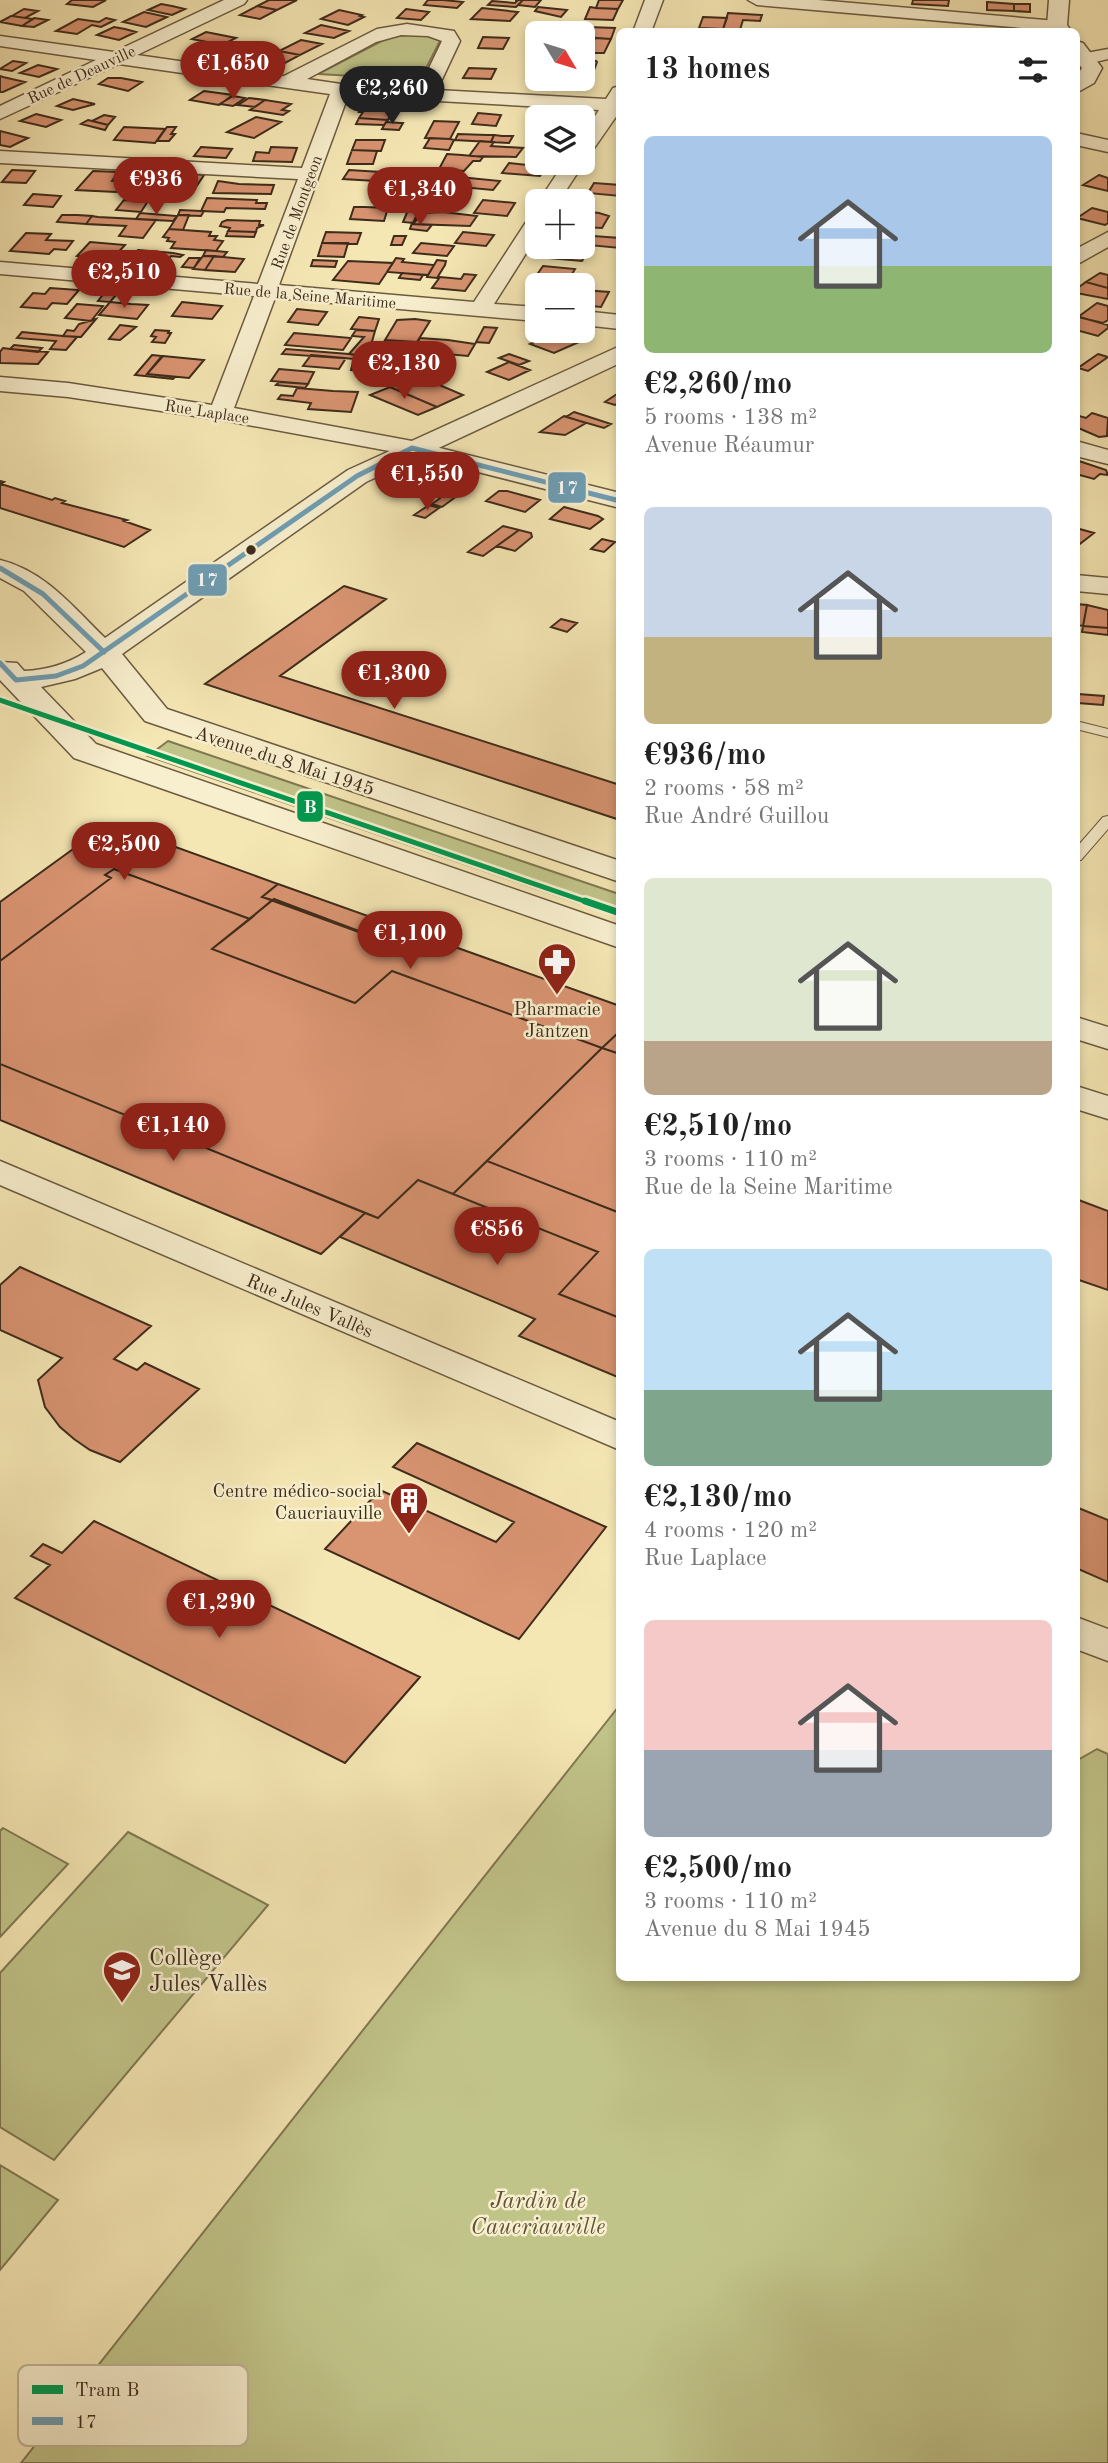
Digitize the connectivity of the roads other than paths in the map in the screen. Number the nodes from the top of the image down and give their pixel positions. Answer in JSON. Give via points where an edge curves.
{"nodes":[{"id":1,"x":238,"y":0,"type":"edge"},
{"id":2,"x":654,"y":0,"type":"edge"},
{"id":3,"x":757,"y":0,"type":"edge"},
{"id":4,"x":1059,"y":0,"type":"edge"},
{"id":5,"x":855,"y":11,"type":"edge"},
{"id":6,"x":644,"y":28,"type":"edge"},
{"id":7,"x":1048,"y":28,"type":"edge"},
{"id":8,"x":1059,"y":28,"type":"edge"},
{"id":9,"x":0,"y":41,"type":"edge"},
{"id":10,"x":1082,"y":53,"type":"edge"},
{"id":11,"x":1108,"y":54,"type":"edge"},
{"id":12,"x":115,"y":58,"type":"junction"},
{"id":13,"x":285,"y":83,"type":"junction"},
{"id":14,"x":1080,"y":84,"type":"edge"},
{"id":15,"x":341,"y":90,"type":"junction"},
{"id":16,"x":427,"y":94,"type":"junction"},
{"id":17,"x":616,"y":100,"type":"edge"},
{"id":18,"x":616,"y":101,"type":"edge"},
{"id":19,"x":0,"y":113,"type":"edge"},
{"id":20,"x":595,"y":132,"type":"edge"},
{"id":21,"x":1080,"y":140,"type":"edge"},
{"id":22,"x":1108,"y":146,"type":"edge"},
{"id":23,"x":0,"y":157,"type":"edge"},
{"id":24,"x":310,"y":174,"type":"junction"},
{"id":25,"x":1108,"y":238,"type":"edge"},
{"id":26,"x":525,"y":239,"type":"edge"},
{"id":27,"x":1080,"y":256,"type":"edge"},
{"id":28,"x":0,"y":268,"type":"edge"},
{"id":29,"x":266,"y":291,"type":"junction"},
{"id":30,"x":480,"y":309,"type":"junction"},
{"id":31,"x":525,"y":313,"type":"edge"},
{"id":32,"x":595,"y":319,"type":"edge"},
{"id":33,"x":616,"y":322,"type":"edge"},
{"id":34,"x":616,"y":355,"type":"edge"},
{"id":35,"x":0,"y":384,"type":"edge"},
{"id":36,"x":221,"y":413,"type":"junction"},
{"id":37,"x":412,"y":448,"type":"junction"},
{"id":38,"x":1080,"y":449,"type":"edge"},
{"id":39,"x":1108,"y":457,"type":"edge"},
{"id":40,"x":616,"y":499,"type":"edge"},
{"id":41,"x":0,"y":568,"type":"edge"},
{"id":42,"x":1080,"y":583,"type":"edge"},
{"id":43,"x":1108,"y":586,"type":"edge"},
{"id":44,"x":104,"y":652,"type":"junction"},
{"id":45,"x":8,"y":671,"type":"edge"},
{"id":46,"x":1080,"y":727,"type":"edge"},
{"id":47,"x":1108,"y":733,"type":"edge"},
{"id":48,"x":1108,"y":820,"type":"edge"},
{"id":49,"x":1080,"y":852,"type":"edge"},
{"id":50,"x":616,"y":871,"type":"edge"},
{"id":51,"x":616,"y":937,"type":"edge"},
{"id":52,"x":1080,"y":1029,"type":"edge"},
{"id":53,"x":1108,"y":1038,"type":"edge"},
{"id":54,"x":1080,"y":1098,"type":"edge"},
{"id":55,"x":1108,"y":1108,"type":"edge"},
{"id":56,"x":0,"y":1172,"type":"edge"},
{"id":57,"x":616,"y":1435,"type":"edge"},
{"id":58,"x":1080,"y":1634,"type":"edge"},
{"id":59,"x":1108,"y":1646,"type":"edge"}],
"edges":[{"from":1,"to":12,"type":"street","name":"Rue de Deauville"},
{"from":2,"to":6,"type":"street"},
{"from":3,"to":5,"type":"street"},
{"from":4,"to":8,"type":"street"},
{"from":5,"to":7,"type":"street"},
{"from":9,"to":12,"type":"street"},
{"from":10,"to":11,"type":"street"},
{"from":10,"to":14,"type":"street","via":[[1092,68]]},
{"from":12,"to":13,"type":"street"},
{"from":12,"to":19,"type":"street","name":"Rue de Deauville"},
{"from":13,"to":15,"type":"street"},
{"from":13,"to":16,"type":"street","via":[[381,34],[393,30],[436,32],[448,35],[451,41]]},
{"from":15,"to":16,"type":"street"},
{"from":15,"to":24,"type":"street","name":"Rue de Montgeon"},
{"from":16,"to":17,"type":"street"},
{"from":18,"to":20,"type":"street"},
{"from":21,"to":22,"type":"street"},
{"from":23,"to":24,"type":"street"},
{"from":24,"to":29,"type":"street","name":"Rue de Montgeon"},
{"from":25,"to":27,"type":"street"},
{"from":26,"to":30,"type":"street"},
{"from":28,"to":29,"type":"street","name":"Rue de la Seine Maritime"},
{"from":29,"to":30,"type":"street","name":"Rue de la Seine Maritime"},
{"from":29,"to":36,"type":"street","name":"Rue de Montgeon"},
{"from":30,"to":31,"type":"street","name":"Rue de la Seine Maritime"},
{"from":32,"to":33,"type":"street"},
{"from":34,"to":37,"type":"street"},
{"from":35,"to":36,"type":"street","name":"Rue Laplace"},
{"from":36,"to":37,"type":"street","name":"Rue Laplace"},
{"from":37,"to":40,"type":"street","name":"Rue Laplace"},
{"from":37,"to":44,"type":"street","via":[[357,476]]},
{"from":38,"to":39,"type":"street"},
{"from":41,"to":44,"type":"street","name":"Avenue du 8 Mai 1945","via":[[34,585]]},
{"from":42,"to":43,"type":"street"},
{"from":44,"to":45,"type":"street","via":[[70,673],[41,680]]},
{"from":44,"to":50,"type":"street","name":"Avenue du 8 Mai 1945","via":[[156,715],[177,724]]},
{"from":45,"to":51,"type":"street","via":[[85,751]]},
{"from":46,"to":47,"type":"lane"},
{"from":48,"to":49,"type":"lane"},
{"from":52,"to":53,"type":"street"},
{"from":54,"to":55,"type":"street"},
{"from":56,"to":57,"type":"street","name":"Rue Jules Vallès"},
{"from":58,"to":59,"type":"street"}]}
